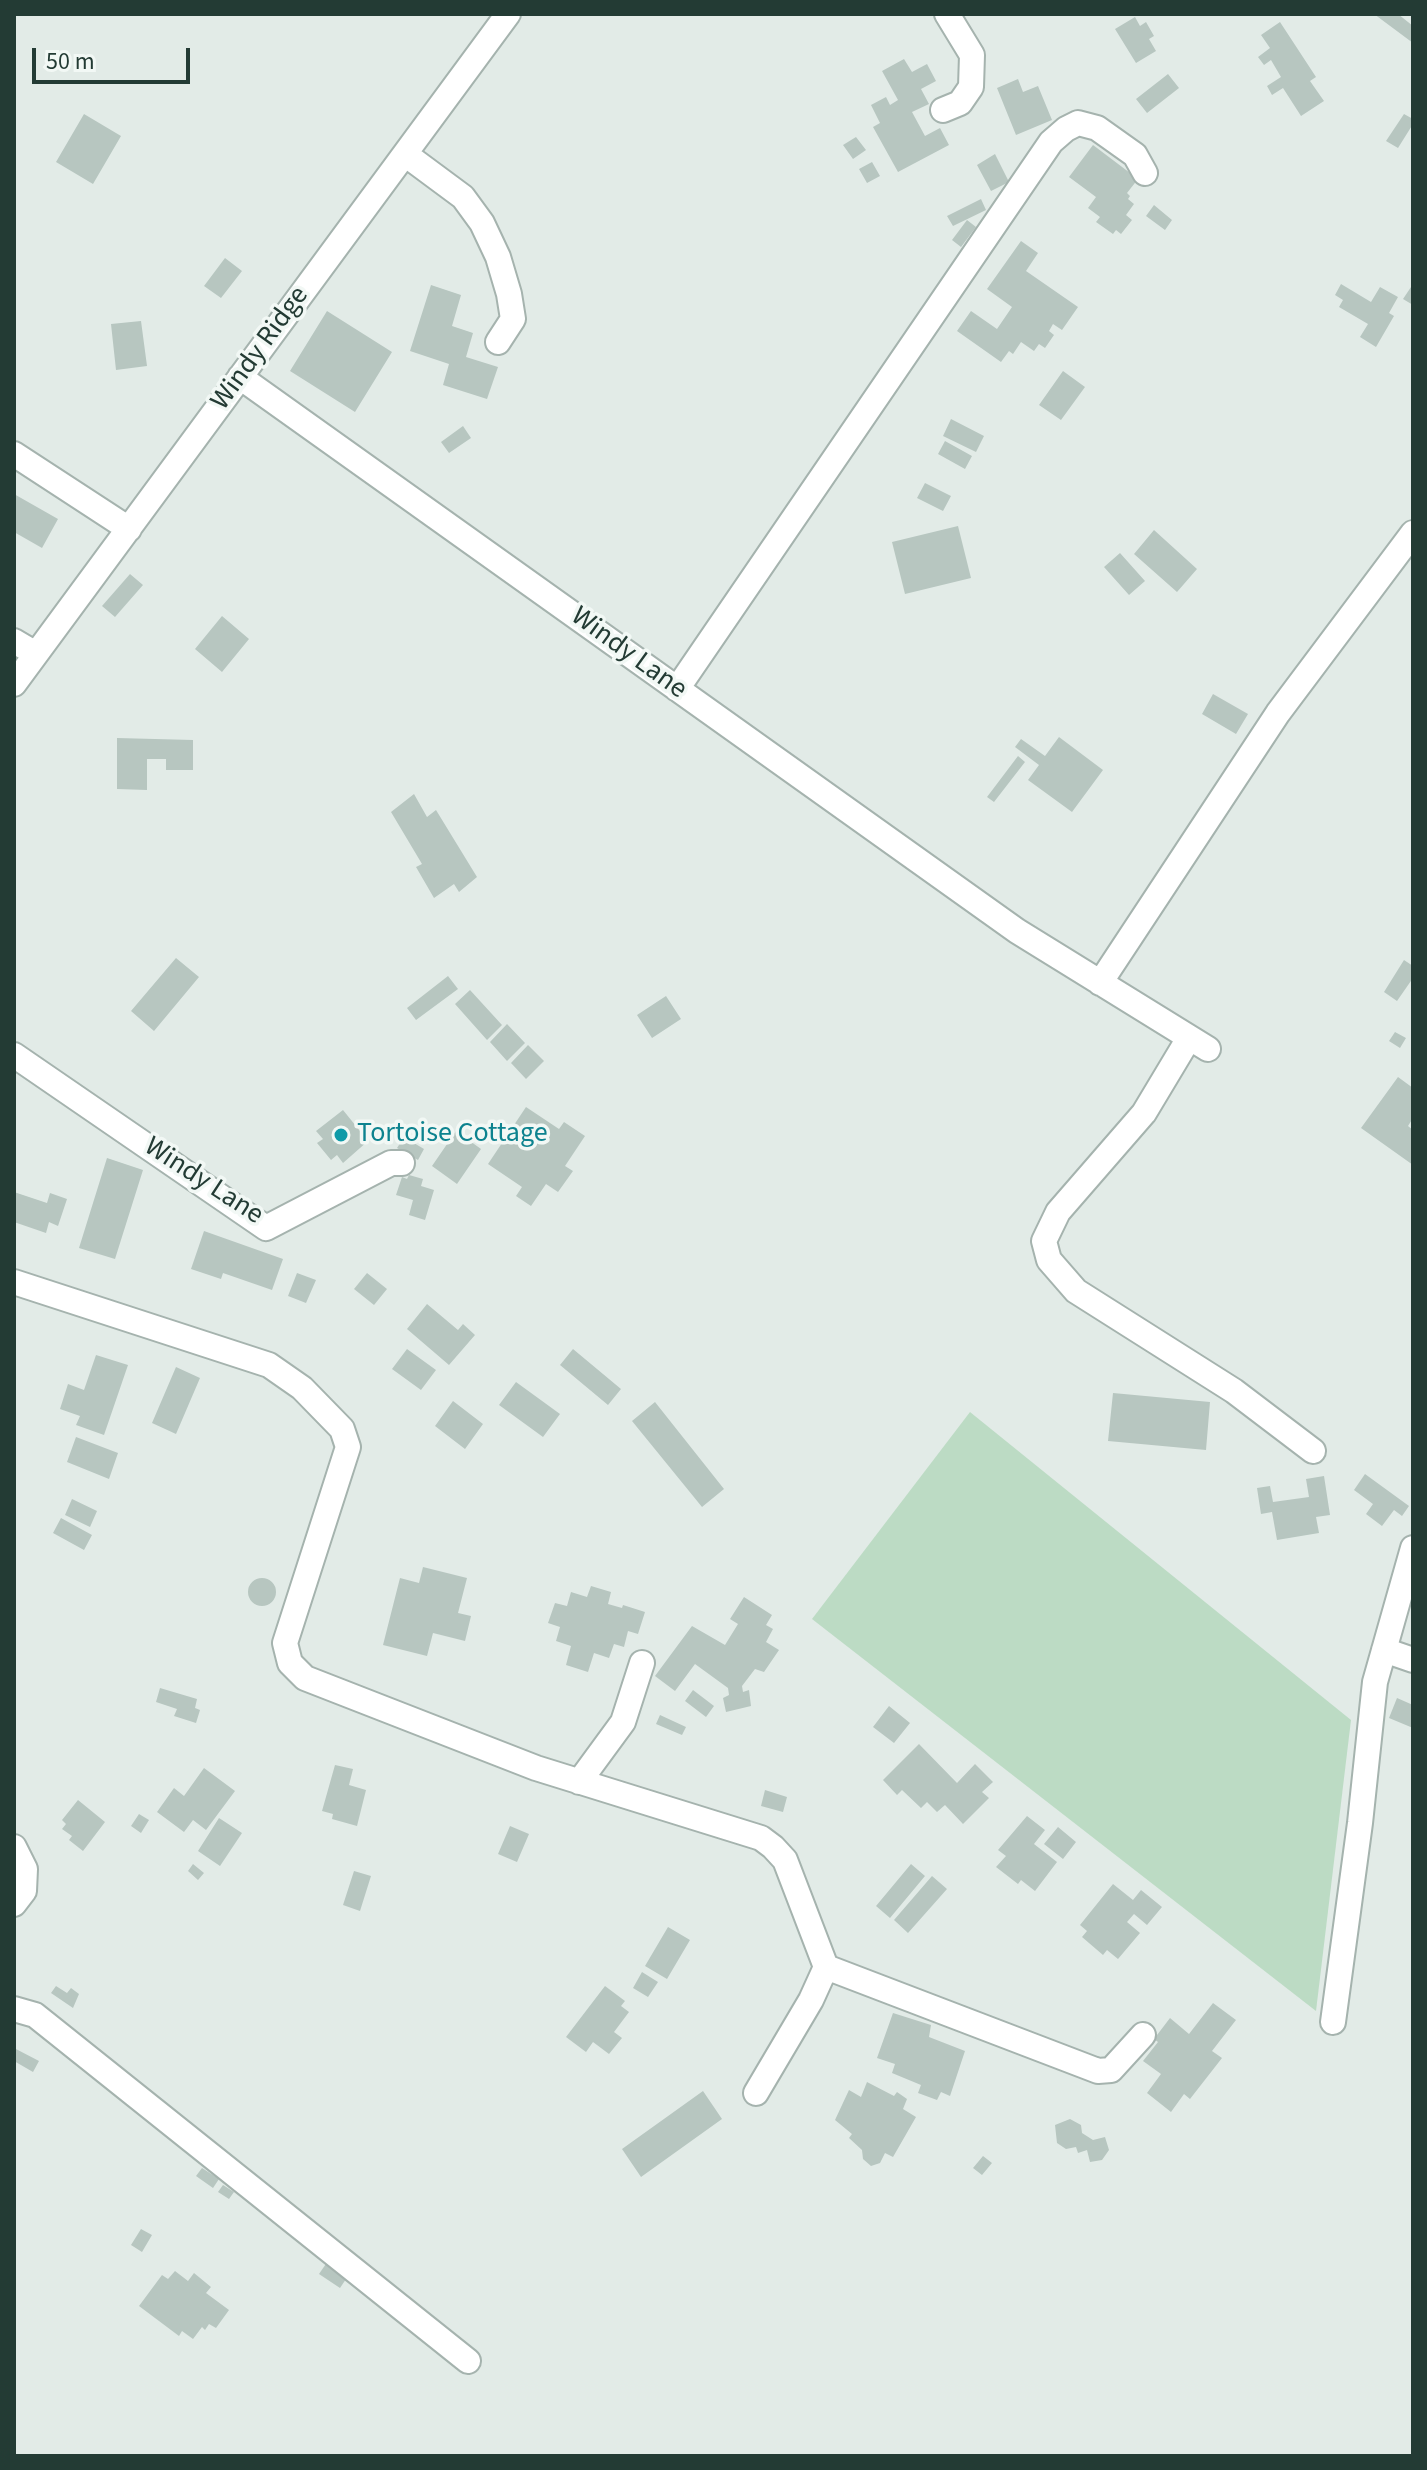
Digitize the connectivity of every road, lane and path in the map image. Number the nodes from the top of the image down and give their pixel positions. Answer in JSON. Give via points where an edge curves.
{"nodes":[{"id":1,"x":508,"y":14,"type":"edge"},
{"id":2,"x":947,"y":14,"type":"edge"},
{"id":3,"x":943,"y":110,"type":"dead end"},
{"id":4,"x":405,"y":154,"type":"junction"},
{"id":5,"x":1145,"y":173,"type":"dead end"},
{"id":6,"x":498,"y":342,"type":"dead end"},
{"id":7,"x":240,"y":377,"type":"junction"},
{"id":8,"x":14,"y":454,"type":"edge"},
{"id":9,"x":129,"y":529,"type":"junction"},
{"id":10,"x":1413,"y":533,"type":"edge"},
{"id":11,"x":14,"y":641,"type":"edge"},
{"id":12,"x":36,"y":654,"type":"junction"},
{"id":13,"x":14,"y":684,"type":"edge"},
{"id":14,"x":677,"y":689,"type":"junction"},
{"id":15,"x":1100,"y":983,"type":"junction"},
{"id":16,"x":14,"y":1055,"type":"edge"},
{"id":17,"x":402,"y":1163,"type":"dead end"},
{"id":18,"x":14,"y":1282,"type":"edge"},
{"id":19,"x":1313,"y":1451,"type":"dead end"},
{"id":20,"x":1413,"y":1548,"type":"edge"},
{"id":21,"x":1384,"y":1650,"type":"junction"},
{"id":22,"x":1413,"y":1660,"type":"edge"},
{"id":23,"x":642,"y":1663,"type":"dead end"},
{"id":24,"x":579,"y":1782,"type":"junction"},
{"id":25,"x":14,"y":1847,"type":"edge"},
{"id":26,"x":14,"y":1904,"type":"edge"},
{"id":27,"x":826,"y":1967,"type":"junction"},
{"id":28,"x":14,"y":2009,"type":"edge"},
{"id":29,"x":1333,"y":2022,"type":"dead end"},
{"id":30,"x":1143,"y":2035,"type":"dead end"},
{"id":31,"x":756,"y":2093,"type":"dead end"},
{"id":32,"x":468,"y":2361,"type":"dead end"}],
"edges":[{"from":1,"to":4,"type":"street","name":"Windy Ridge"},
{"from":2,"to":3,"type":"street","via":[[972,55],[971,87],[960,103]]},
{"from":4,"to":6,"type":"street","via":[[463,197],[482,223],[498,257],[513,319]]},
{"from":4,"to":7,"type":"street","name":"Windy Ridge"},
{"from":5,"to":14,"type":"street","via":[[1135,155],[1097,128],[1078,123],[1051,142]]},
{"from":7,"to":9,"type":"street","name":"Windy Ridge"},
{"from":7,"to":14,"type":"street","name":"Windy Lane"},
{"from":8,"to":9,"type":"street"},
{"from":9,"to":12,"type":"street","name":"Windy Ridge"},
{"from":10,"to":15,"type":"street","via":[[1278,713]]},
{"from":11,"to":12,"type":"street"},
{"from":12,"to":13,"type":"street","name":"Windy Ridge"},
{"from":14,"to":15,"type":"street","name":"Windy Lane","via":[[1017,931]]},
{"from":15,"to":19,"type":"street","name":"Windy Lane","via":[[1198,1044],[1058,1212],[1044,1241],[1049,1260],[1076,1291],[1234,1391]]},
{"from":16,"to":17,"type":"street","name":"Windy Lane","via":[[266,1228],[391,1163]]},
{"from":18,"to":24,"type":"street","via":[[269,1365],[302,1388],[342,1429],[348,1447],[285,1643],[290,1663],[305,1678]]},
{"from":20,"to":21,"type":"street"},
{"from":21,"to":22,"type":"street"},
{"from":21,"to":29,"type":"street","via":[[1375,1682]]},
{"from":23,"to":24,"type":"street","via":[[623,1722]]},
{"from":24,"to":27,"type":"street","via":[[761,1838],[785,1860]]},
{"from":25,"to":26,"type":"street","via":[[25,1869],[24,1891]]},
{"from":27,"to":30,"type":"street","via":[[1098,2071],[1111,2070]]},
{"from":27,"to":31,"type":"street"},
{"from":28,"to":32,"type":"street","via":[[35,2015]]}]}
